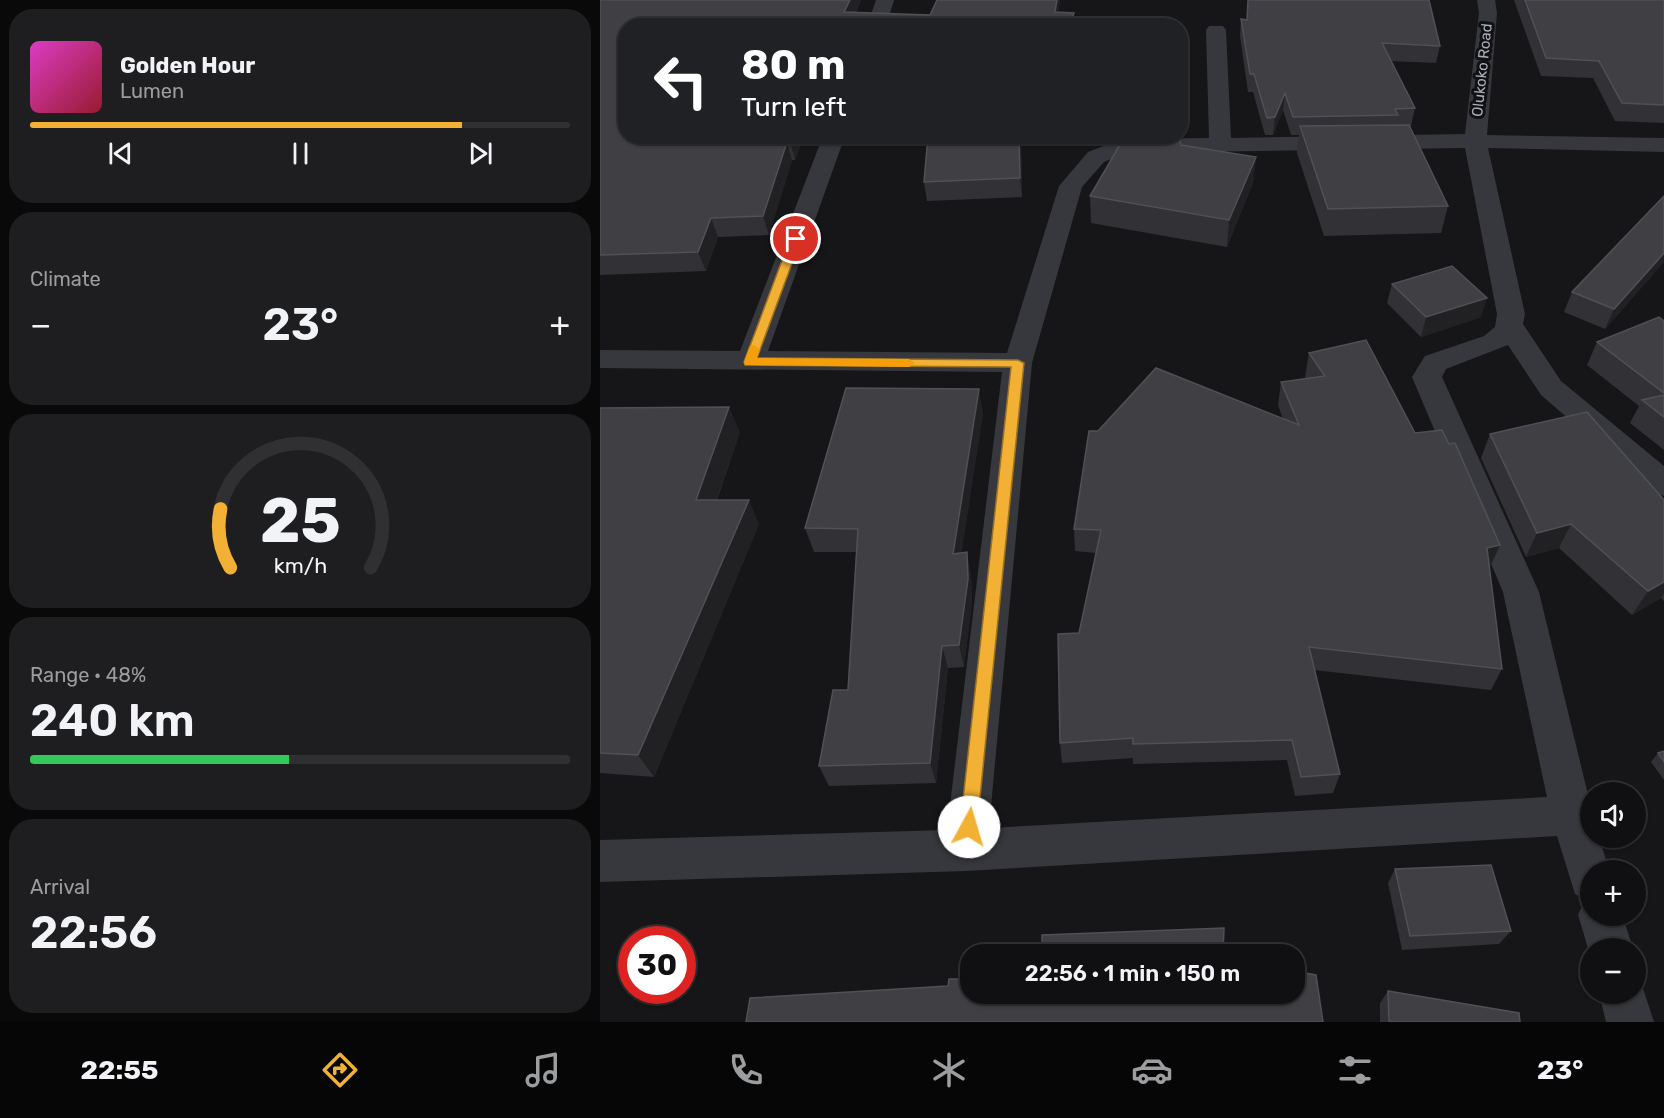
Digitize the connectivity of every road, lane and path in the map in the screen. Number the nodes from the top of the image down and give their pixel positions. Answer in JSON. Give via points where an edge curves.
{"nodes":[{"id":1,"x":885,"y":0,"type":"edge"},
{"id":2,"x":1486,"y":0,"type":"edge"},
{"id":3,"x":879,"y":18,"type":"edge"},
{"id":4,"x":1216,"y":30,"type":"dead end"},
{"id":5,"x":1475,"y":141,"type":"junction"},
{"id":6,"x":831,"y":144,"type":"edge"},
{"id":7,"x":1220,"y":144,"type":"junction"},
{"id":8,"x":1664,"y":145,"type":"edge"},
{"id":9,"x":1509,"y":324,"type":"junction"},
{"id":10,"x":600,"y":359,"type":"edge"},
{"id":11,"x":750,"y":362,"type":"junction"},
{"id":12,"x":1018,"y":363,"type":"junction"},
{"id":13,"x":1664,"y":484,"type":"edge"},
{"id":14,"x":1572,"y":815,"type":"junction"},
{"id":15,"x":966,"y":850,"type":"junction"},
{"id":16,"x":1585,"y":860,"type":"edge"},
{"id":17,"x":600,"y":861,"type":"edge"},
{"id":18,"x":1625,"y":1004,"type":"edge"},
{"id":19,"x":1630,"y":1022,"type":"edge"}],
"edges":[{"from":1,"to":3,"type":"street"},
{"from":2,"to":5,"type":"street","name":"Olukoko Road","via":[[1488,13]]},
{"from":4,"to":7,"type":"street"},
{"from":5,"to":7,"type":"street"},
{"from":5,"to":8,"type":"street"},
{"from":5,"to":9,"type":"street","name":"Olukoko Road","via":[[1511,314]]},
{"from":6,"to":11,"type":"street"},
{"from":7,"to":12,"type":"street","via":[[1122,146],[1096,157],[1071,186]]},
{"from":9,"to":13,"type":"street","via":[[1551,388]]},
{"from":9,"to":14,"type":"street","via":[[1508,331],[1494,342],[1435,363],[1427,377],[1521,592]]},
{"from":10,"to":11,"type":"street"},
{"from":11,"to":12,"type":"street"},
{"from":12,"to":15,"type":"street"},
{"from":14,"to":15,"type":"street"},
{"from":14,"to":16,"type":"street"},
{"from":15,"to":17,"type":"street"},
{"from":18,"to":19,"type":"street"}]}
